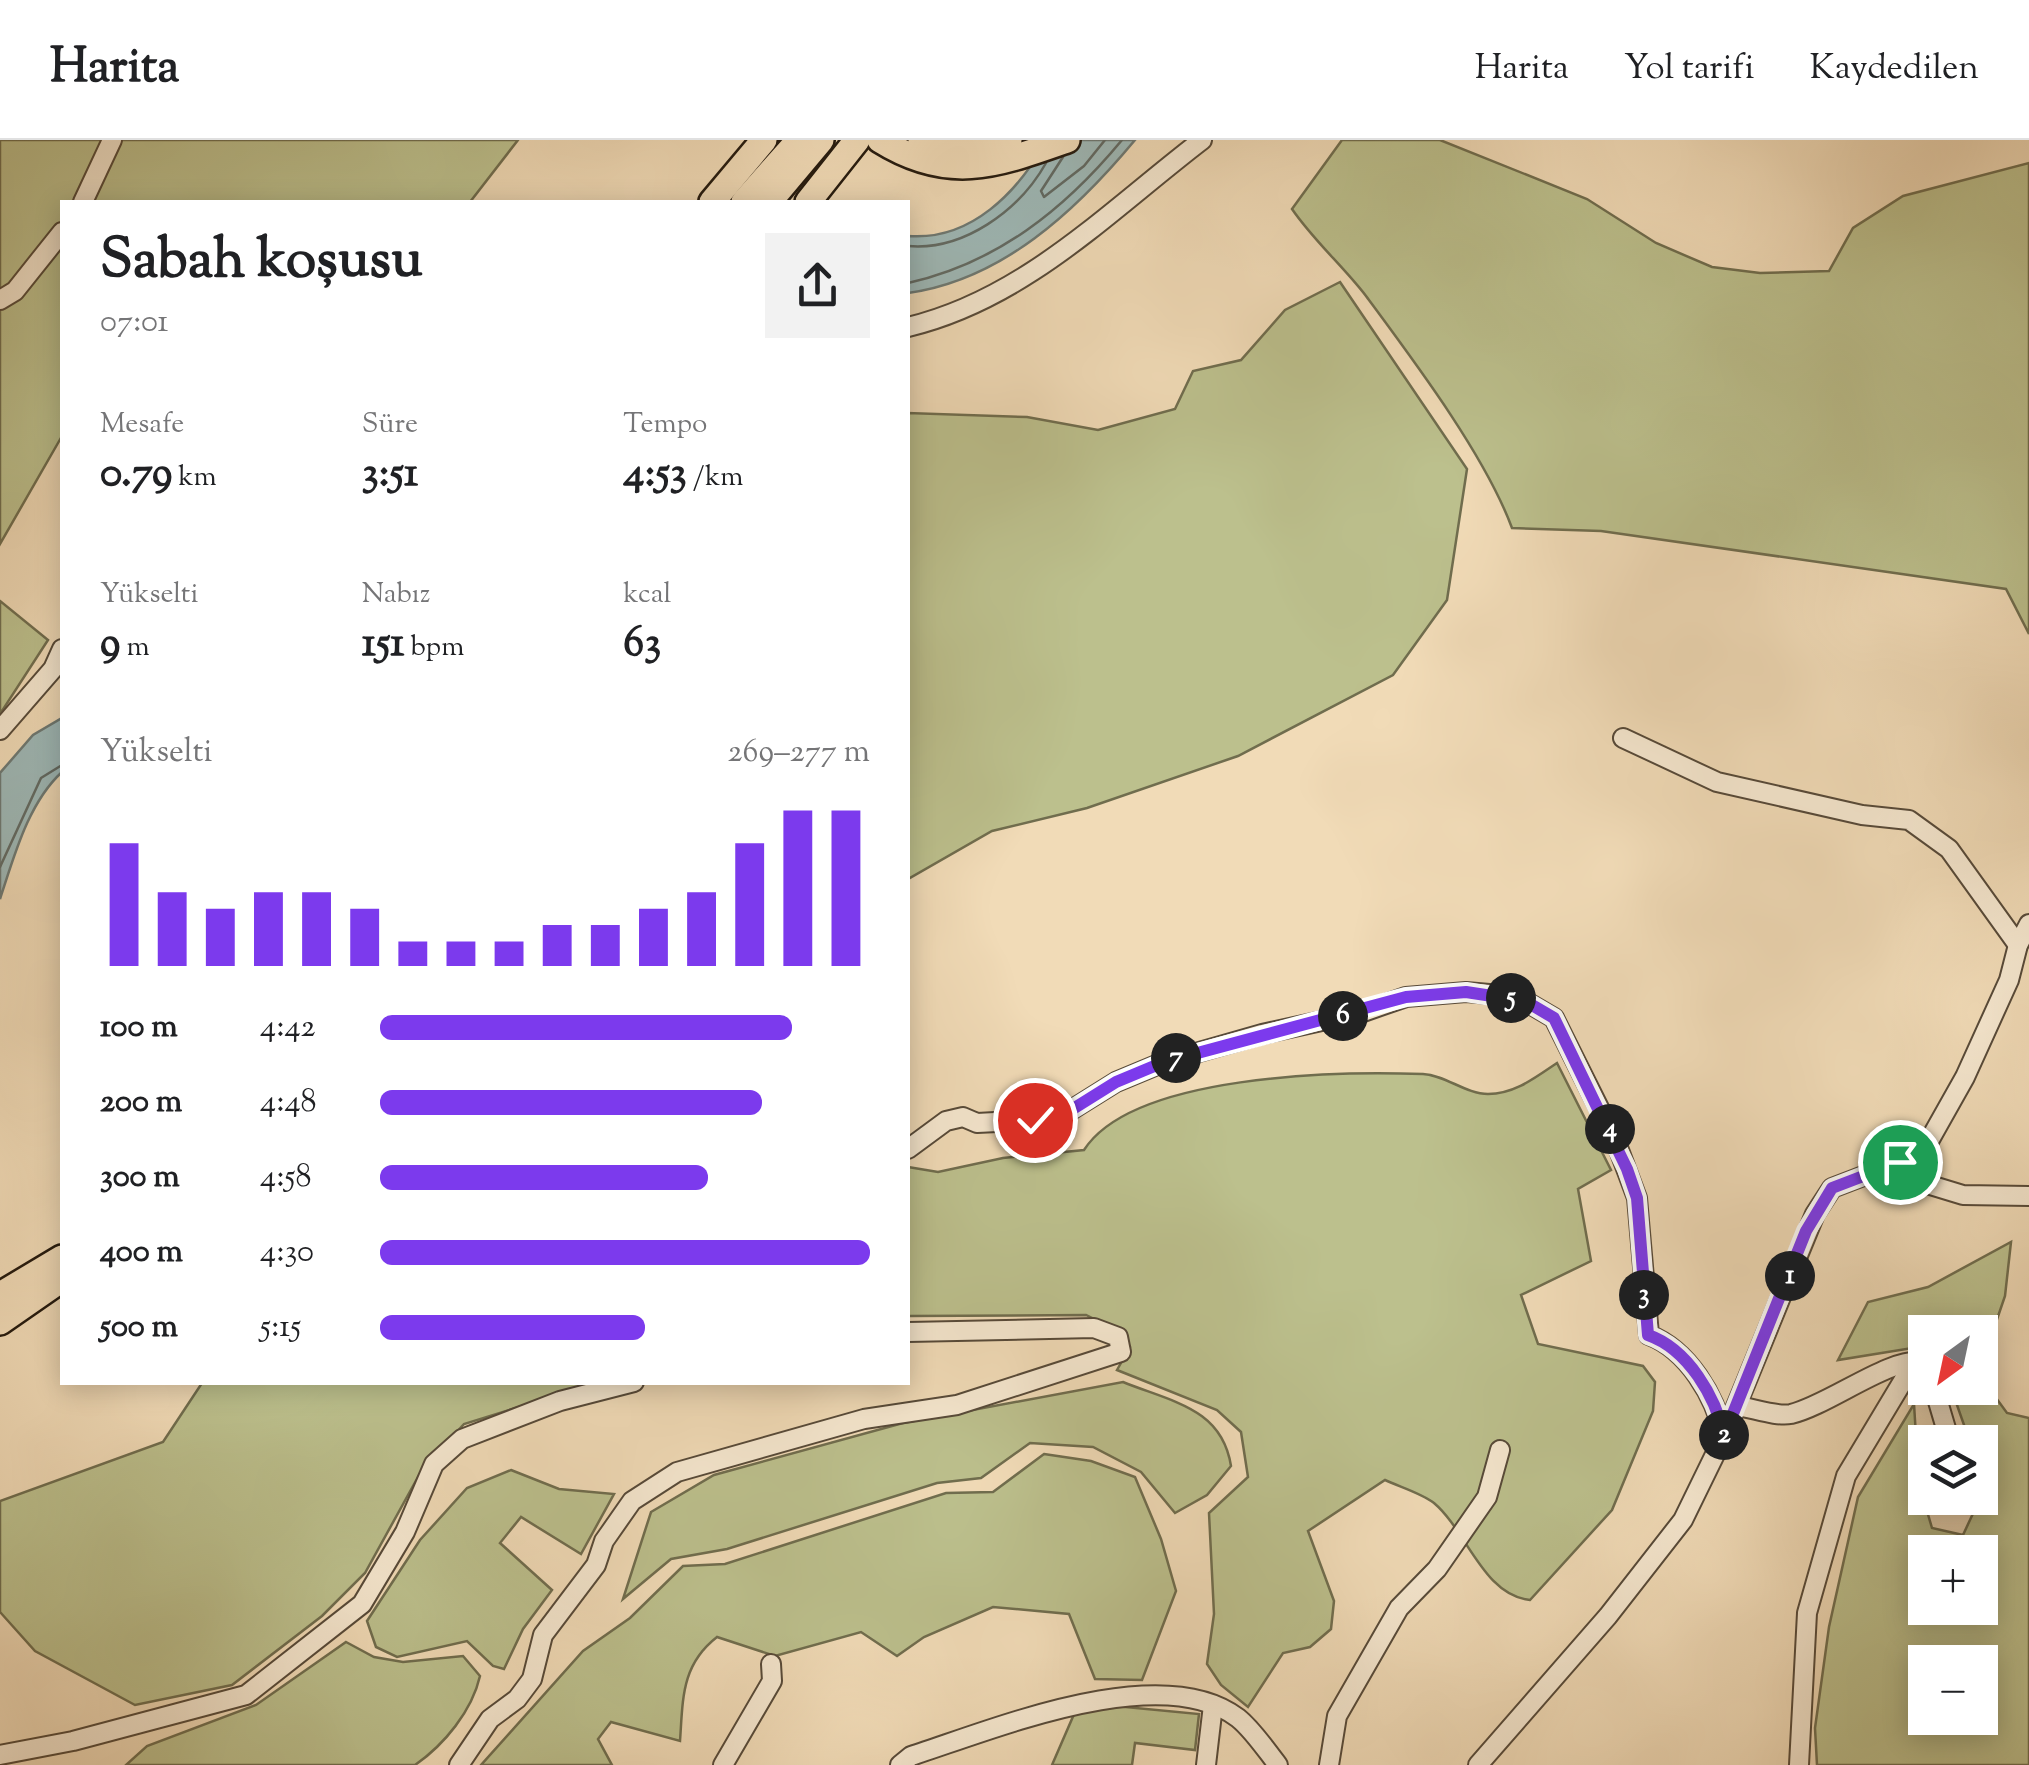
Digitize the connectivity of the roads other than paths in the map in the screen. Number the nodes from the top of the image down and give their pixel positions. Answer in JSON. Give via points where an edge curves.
{"nodes":[{"id":1,"x":112,"y":140,"type":"edge"},
{"id":2,"x":764,"y":140,"type":"edge"},
{"id":3,"x":799,"y":140,"type":"edge"},
{"id":4,"x":821,"y":140,"type":"edge"},
{"id":5,"x":858,"y":140,"type":"edge"},
{"id":6,"x":880,"y":140,"type":"edge"},
{"id":7,"x":921,"y":140,"type":"edge"},
{"id":8,"x":1068,"y":140,"type":"edge"},
{"id":9,"x":1202,"y":140,"type":"edge"},
{"id":10,"x":1012,"y":149,"type":"edge"},
{"id":11,"x":746,"y":198,"type":"edge"},
{"id":12,"x":84,"y":200,"type":"edge"},
{"id":13,"x":810,"y":200,"type":"edge"},
{"id":14,"x":60,"y":235,"type":"edge"},
{"id":15,"x":0,"y":300,"type":"edge"},
{"id":16,"x":910,"y":327,"type":"edge"},
{"id":17,"x":60,"y":652,"type":"edge"},
{"id":18,"x":0,"y":730,"type":"edge"},
{"id":19,"x":1623,"y":738,"type":"dead end"},
{"id":20,"x":2029,"y":924,"type":"edge"},
{"id":21,"x":2018,"y":946,"type":"junction"},
{"id":22,"x":910,"y":1148,"type":"edge"},
{"id":23,"x":1852,"y":1178,"type":"junction"},
{"id":24,"x":2028,"y":1199,"type":"edge"},
{"id":25,"x":60,"y":1259,"type":"edge"},
{"id":26,"x":60,"y":1280,"type":"edge"},
{"id":27,"x":0,"y":1296,"type":"edge"},
{"id":28,"x":0,"y":1322,"type":"edge"},
{"id":29,"x":910,"y":1332,"type":"edge"},
{"id":30,"x":1908,"y":1361,"type":"edge"},
{"id":31,"x":1908,"y":1380,"type":"edge"},
{"id":32,"x":622,"y":1385,"type":"edge"},
{"id":33,"x":1737,"y":1406,"type":"junction"},
{"id":34,"x":1724,"y":1436,"type":"junction"},
{"id":35,"x":1500,"y":1450,"type":"dead end"},
{"id":36,"x":771,"y":1664,"type":"dead end"},
{"id":37,"x":1213,"y":1705,"type":"junction"},
{"id":38,"x":0,"y":1755,"type":"edge"},
{"id":39,"x":459,"y":1765,"type":"edge"},
{"id":40,"x":723,"y":1765,"type":"edge"},
{"id":41,"x":900,"y":1765,"type":"edge"},
{"id":42,"x":1206,"y":1765,"type":"edge"},
{"id":43,"x":1278,"y":1765,"type":"edge"},
{"id":44,"x":1329,"y":1765,"type":"edge"},
{"id":45,"x":1478,"y":1765,"type":"edge"},
{"id":46,"x":1799,"y":1765,"type":"edge"}],
"edges":[{"from":1,"to":12,"type":"street"},
{"from":2,"to":11,"type":"highway"},
{"from":3,"to":11,"type":"highway"},
{"from":4,"to":11,"type":"highway"},
{"from":5,"to":13,"type":"highway"},
{"from":6,"to":10,"type":"highway","via":[[931,165],[991,166]]},
{"from":7,"to":10,"type":"highway","via":[[965,150]]},
{"from":8,"to":10,"type":"highway"},
{"from":9,"to":16,"type":"street","via":[[1099,225],[999,293]]},
{"from":14,"to":15,"type":"street"},
{"from":17,"to":18,"type":"street"},
{"from":19,"to":21,"type":"street","via":[[1717,782],[1909,820],[1949,849]]},
{"from":20,"to":21,"type":"street"},
{"from":21,"to":23,"type":"street","via":[[2010,980],[1929,1141],[1900,1162]]},
{"from":22,"to":34,"type":"street","via":[[946,1121],[1035,1120],[1068,1112],[1164,1062],[1406,997],[1466,992],[1525,1001],[1554,1018],[1627,1169],[1637,1198],[1648,1335],[1680,1354]]},
{"from":23,"to":24,"type":"street","via":[[1881,1176],[1963,1196]]},
{"from":23,"to":33,"type":"street","via":[[1832,1188],[1806,1231]]},
{"from":25,"to":27,"type":"highway"},
{"from":26,"to":28,"type":"highway"},
{"from":29,"to":39,"type":"street","via":[[1094,1328],[1118,1337],[1121,1352],[957,1406],[864,1420],[677,1472],[632,1501],[596,1565],[543,1634],[532,1679],[490,1719]]},
{"from":30,"to":33,"type":"street","via":[[1788,1415]]},
{"from":31,"to":46,"type":"street","via":[[1846,1476],[1807,1613]]},
{"from":32,"to":38,"type":"street","via":[[560,1400],[462,1439],[434,1464],[405,1532],[362,1604],[246,1694]]},
{"from":33,"to":34,"type":"street"},
{"from":34,"to":45,"type":"street","via":[[1683,1520]]},
{"from":35,"to":44,"type":"street","via":[[1486,1497],[1437,1569],[1399,1608],[1337,1716]]},
{"from":36,"to":40,"type":"street","via":[[772,1681]]},
{"from":37,"to":41,"type":"street","via":[[1091,1699]]},
{"from":37,"to":42,"type":"street"},
{"from":37,"to":43,"type":"street","via":[[1239,1718]]}]}
